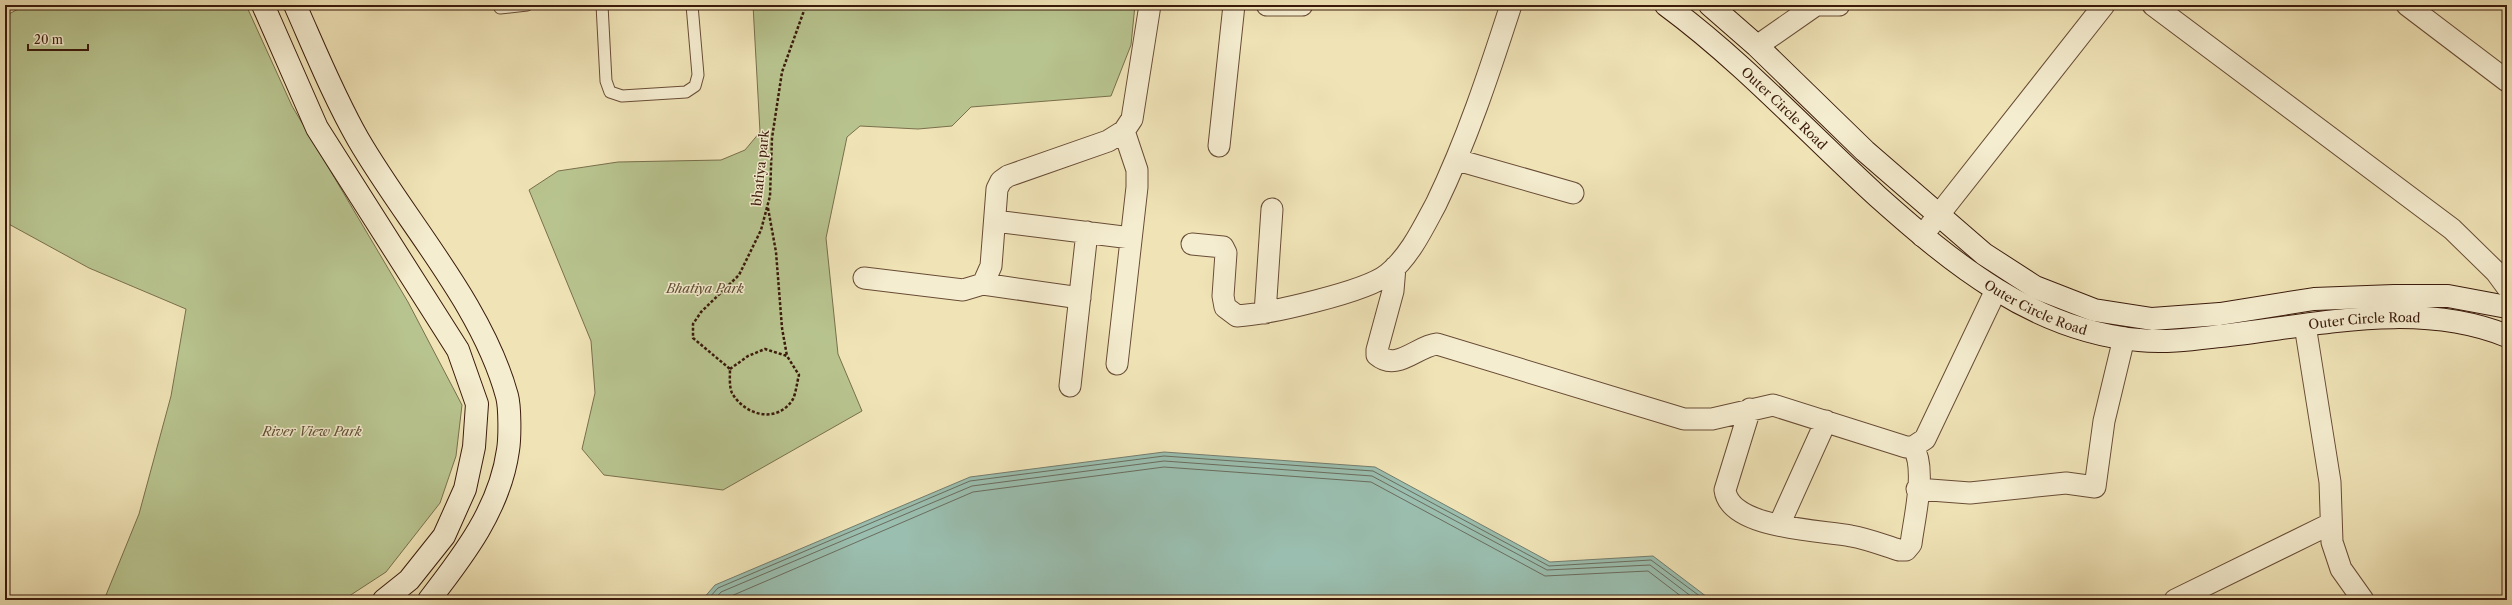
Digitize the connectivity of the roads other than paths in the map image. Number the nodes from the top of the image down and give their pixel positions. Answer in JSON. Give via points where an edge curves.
{"nodes":[{"id":1,"x":263,"y":5,"type":"edge"},
{"id":2,"x":295,"y":5,"type":"edge"},
{"id":3,"x":527,"y":5,"type":"edge"},
{"id":4,"x":602,"y":5,"type":"edge"},
{"id":5,"x":692,"y":5,"type":"edge"},
{"id":6,"x":1150,"y":5,"type":"edge"},
{"id":7,"x":1234,"y":5,"type":"edge"},
{"id":8,"x":1268,"y":5,"type":"edge"},
{"id":9,"x":1302,"y":5,"type":"edge"},
{"id":10,"x":1511,"y":5,"type":"edge"},
{"id":11,"x":1666,"y":5,"type":"edge"},
{"id":12,"x":1710,"y":5,"type":"edge"},
{"id":13,"x":1839,"y":5,"type":"edge"},
{"id":14,"x":2104,"y":5,"type":"edge"},
{"id":15,"x":2153,"y":5,"type":"edge"},
{"id":16,"x":2407,"y":5,"type":"edge"},
{"id":17,"x":500,"y":8,"type":"dead end"},
{"id":18,"x":1757,"y":46,"type":"junction"},
{"id":19,"x":2507,"y":81,"type":"edge"},
{"id":20,"x":1124,"y":131,"type":"junction"},
{"id":21,"x":1219,"y":146,"type":"dead end"},
{"id":22,"x":1457,"y":160,"type":"junction"},
{"id":23,"x":1573,"y":193,"type":"dead end"},
{"id":24,"x":1272,"y":209,"type":"dead end"},
{"id":25,"x":1939,"y":215,"type":"junction"},
{"id":26,"x":995,"y":222,"type":"junction"},
{"id":27,"x":1087,"y":232,"type":"junction"},
{"id":28,"x":1922,"y":236,"type":"junction"},
{"id":29,"x":1131,"y":238,"type":"junction"},
{"id":30,"x":1192,"y":244,"type":"dead end"},
{"id":31,"x":1395,"y":267,"type":"junction"},
{"id":32,"x":864,"y":278,"type":"dead end"},
{"id":33,"x":983,"y":284,"type":"junction"},
{"id":34,"x":2507,"y":287,"type":"edge"},
{"id":35,"x":1996,"y":290,"type":"junction"},
{"id":36,"x":1080,"y":298,"type":"junction"},
{"id":37,"x":2507,"y":307,"type":"edge"},
{"id":38,"x":1265,"y":313,"type":"junction"},
{"id":39,"x":2305,"y":325,"type":"junction"},
{"id":40,"x":2507,"y":336,"type":"edge"},
{"id":41,"x":2124,"y":338,"type":"junction"},
{"id":42,"x":1116,"y":364,"type":"dead end"},
{"id":43,"x":1070,"y":386,"type":"dead end"},
{"id":44,"x":1750,"y":409,"type":"junction"},
{"id":45,"x":1826,"y":421,"type":"junction"},
{"id":46,"x":1913,"y":447,"type":"junction"},
{"id":47,"x":1917,"y":489,"type":"junction"},
{"id":48,"x":2330,"y":524,"type":"junction"},
{"id":49,"x":1779,"y":525,"type":"junction"},
{"id":50,"x":384,"y":600,"type":"edge"},
{"id":51,"x":428,"y":600,"type":"edge"},
{"id":52,"x":2175,"y":600,"type":"edge"},
{"id":53,"x":2363,"y":600,"type":"edge"}],
"edges":[{"from":1,"to":50,"type":"main road","via":[[317,128],[458,350],[477,404],[474,447],[465,489],[444,536],[410,580]]},
{"from":2,"to":51,"type":"main road","via":[[358,138],[394,197],[467,305],[493,357],[508,398],[508,450],[492,506],[463,556]]},
{"from":3,"to":17,"type":"lane"},
{"from":4,"to":5,"type":"lane","via":[[607,86],[610,92],[627,96],[686,92],[695,86],[698,75]]},
{"from":6,"to":20,"type":"street","via":[[1132,119]]},
{"from":7,"to":21,"type":"street"},
{"from":8,"to":9,"type":"street"},
{"from":10,"to":22,"type":"street"},
{"from":11,"to":28,"type":"main road","name":"Outer Circle Road","via":[[1758,83]]},
{"from":12,"to":18,"type":"main road","name":"Outer Circle Road"},
{"from":13,"to":18,"type":"street","via":[[1816,6]]},
{"from":14,"to":25,"type":"street"},
{"from":15,"to":34,"type":"street","via":[[2452,229],[2496,272]]},
{"from":16,"to":19,"type":"street"},
{"from":18,"to":25,"type":"main road","name":"Outer Circle Road","via":[[1866,151]]},
{"from":20,"to":26,"type":"street","via":[[1090,148],[1008,176],[1001,181],[997,190]]},
{"from":20,"to":29,"type":"street","via":[[1137,170]]},
{"from":22,"to":23,"type":"street"},
{"from":22,"to":31,"type":"street","via":[[1423,230]]},
{"from":24,"to":38,"type":"street"},
{"from":25,"to":28,"type":"street"},
{"from":25,"to":37,"type":"main road","name":"Outer Circle Road","via":[[1984,254],[2035,287],[2102,311],[2152,319],[2220,314],[2314,299],[2394,296],[2448,296]]},
{"from":26,"to":27,"type":"street"},
{"from":26,"to":33,"type":"street","via":[[991,266]]},
{"from":27,"to":29,"type":"street"},
{"from":27,"to":36,"type":"street"},
{"from":28,"to":35,"type":"main road","name":"Outer Circle Road"},
{"from":29,"to":42,"type":"street"},
{"from":30,"to":38,"type":"street","via":[[1223,248],[1226,261],[1223,296],[1225,307],[1231,313],[1237,316]]},
{"from":31,"to":38,"type":"street","via":[[1369,285]]},
{"from":31,"to":44,"type":"street","via":[[1393,291],[1377,350],[1377,355],[1381,359],[1399,360],[1428,345],[1437,344],[1684,419],[1712,419]]},
{"from":32,"to":33,"type":"street","via":[[963,290]]},
{"from":33,"to":36,"type":"street"},
{"from":35,"to":41,"type":"main road","name":"Outer Circle Road","via":[[2063,323],[2100,335]]},
{"from":35,"to":46,"type":"street","via":[[1925,439]]},
{"from":36,"to":43,"type":"street"},
{"from":39,"to":40,"type":"main road","name":"Outer Circle Road","via":[[2392,318],[2445,319]]},
{"from":39,"to":41,"type":"main road","name":"Outer Circle Road","via":[[2192,339]]},
{"from":39,"to":48,"type":"street","via":[[2330,482]]},
{"from":41,"to":47,"type":"street","via":[[2104,421],[2095,486],[2066,483],[1970,494]]},
{"from":44,"to":45,"type":"street","via":[[1783,406]]},
{"from":44,"to":49,"type":"street","via":[[1725,484],[1726,496],[1739,511]]},
{"from":45,"to":46,"type":"street","via":[[1906,447]]},
{"from":45,"to":49,"type":"street"},
{"from":46,"to":47,"type":"street","via":[[1919,462]]},
{"from":47,"to":49,"type":"street","via":[[1911,544],[1903,551],[1852,536]]},
{"from":48,"to":52,"type":"street"},
{"from":48,"to":53,"type":"street","via":[[2332,542],[2341,569]]}]}
